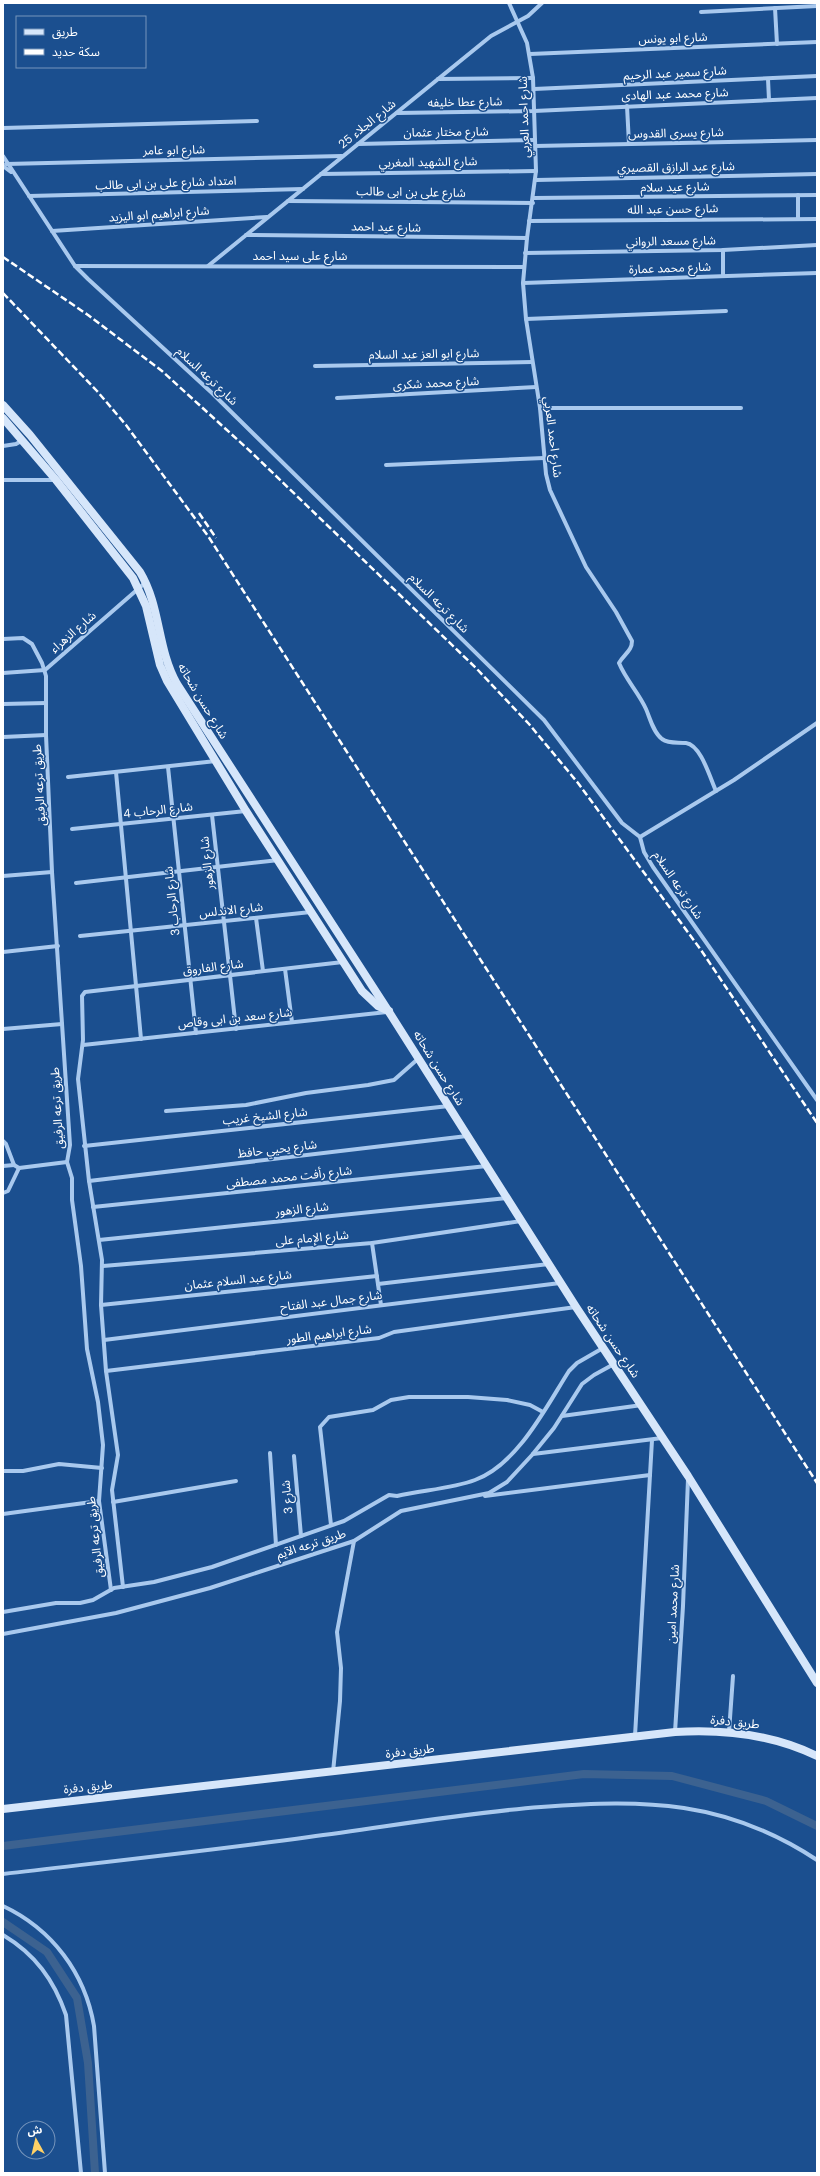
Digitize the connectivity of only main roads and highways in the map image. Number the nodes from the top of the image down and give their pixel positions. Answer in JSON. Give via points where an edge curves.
{"nodes":[{"id":1,"x":3,"y":405,"type":"edge"},
{"id":2,"x":3,"y":418,"type":"edge"},
{"id":3,"x":88,"y":514,"type":"junction"},
{"id":4,"x":389,"y":1012,"type":"junction"},
{"id":5,"x":817,"y":1683,"type":"edge"},
{"id":6,"x":817,"y":1756,"type":"edge"},
{"id":7,"x":3,"y":1809,"type":"edge"}],
"edges":[{"from":1,"to":3,"type":"main road","name":"شارع حسن شحاته","via":[[30,435]]},
{"from":2,"to":3,"type":"main road","name":"شارع حسن شحاته"},
{"from":3,"to":4,"type":"main road","name":"شارع حسن شحاته","via":[[146,582],[154,604],[167,663],[177,684]]},
{"from":3,"to":4,"type":"main road","name":"شارع حسن شحاته","via":[[138,588],[146,606],[163,673],[216,761],[368,998]]},
{"from":4,"to":5,"type":"main road","name":"شارع حسن شحاته","via":[[576,1307],[688,1476]]},
{"from":6,"to":7,"type":"main road","name":"طريق دفرة","via":[[775,1740],[729,1732],[675,1732]]}]}
